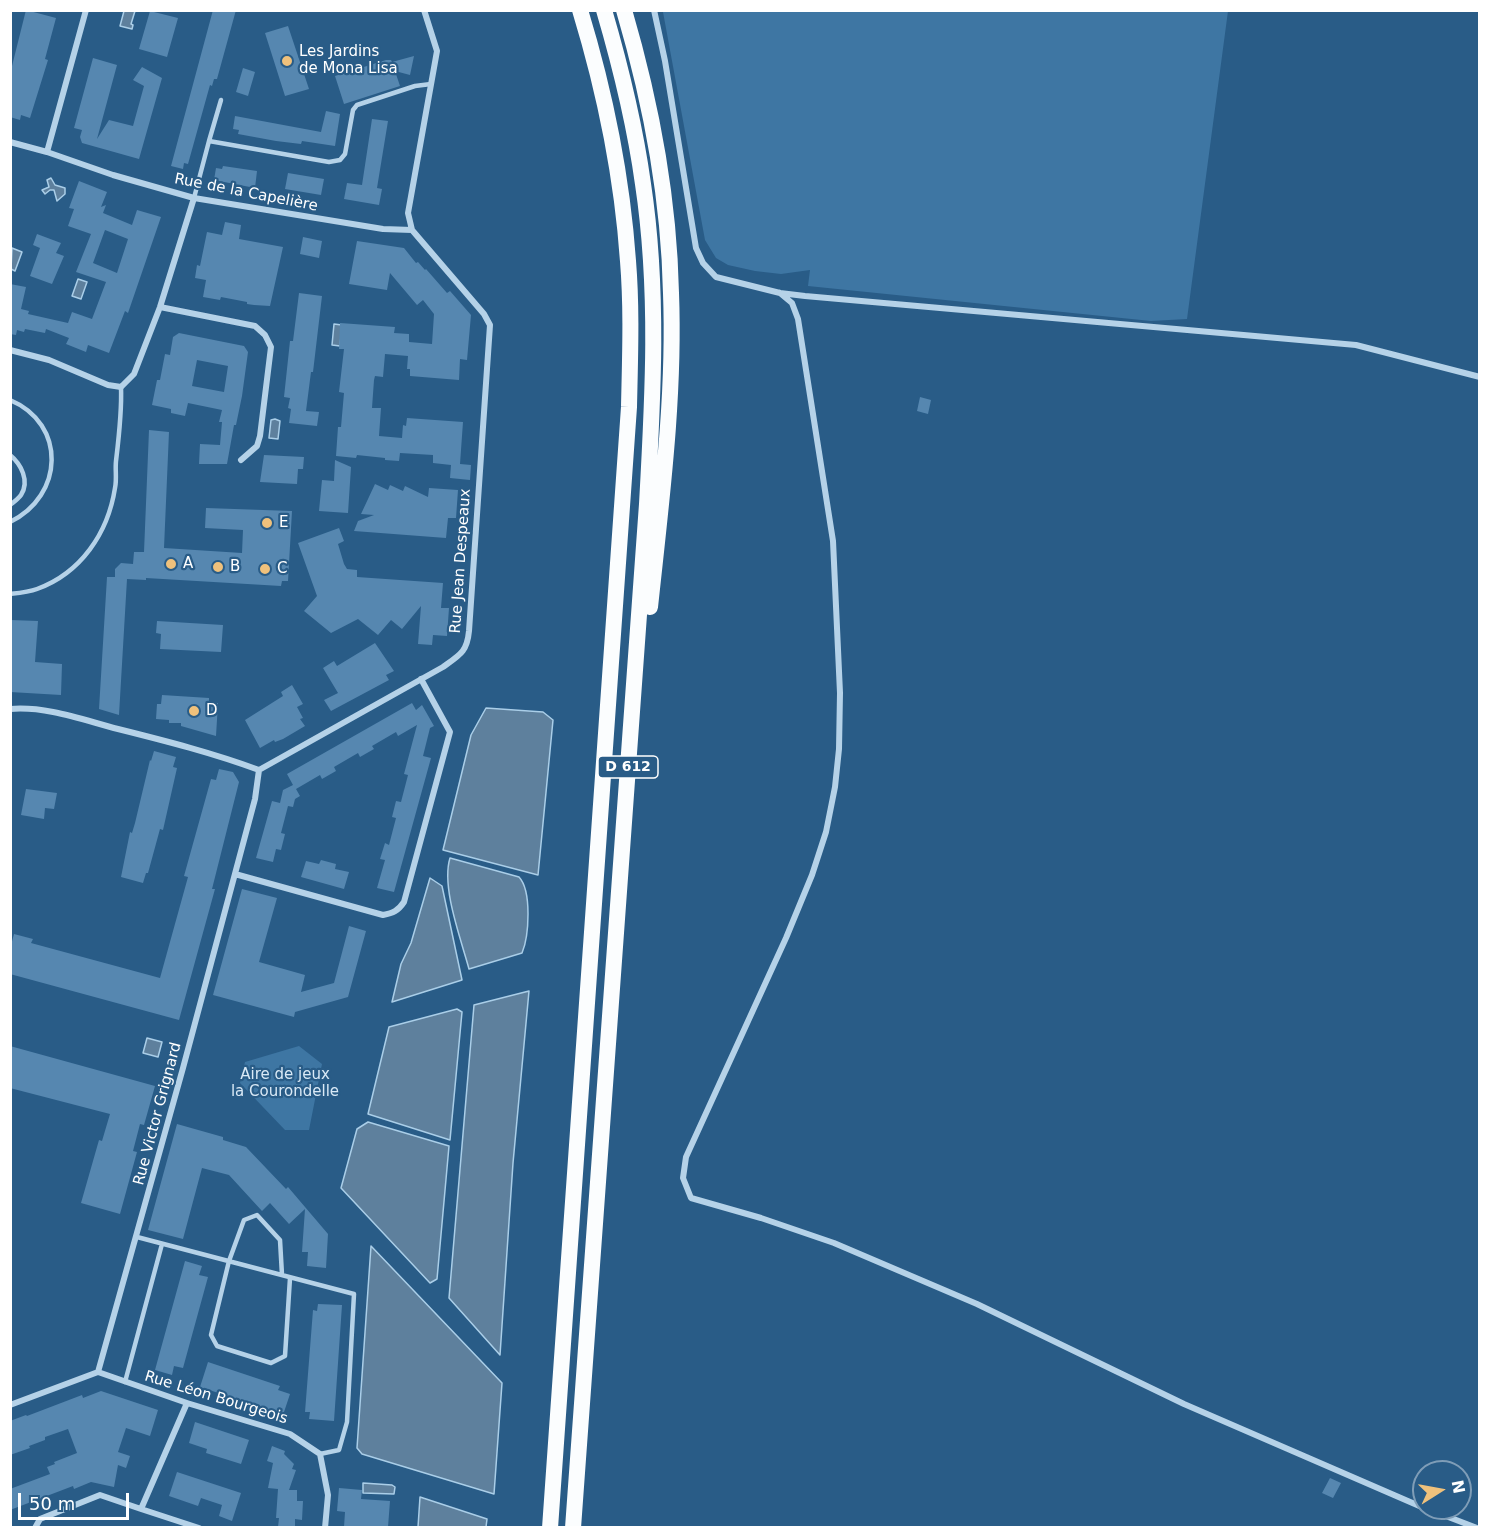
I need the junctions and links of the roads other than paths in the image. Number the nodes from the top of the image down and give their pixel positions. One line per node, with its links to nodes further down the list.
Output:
1 (86, 10): 13 (street)
2 (424, 10): 9 (street)
3 (574, 10): 8 (highway)
4 (580, 10): 8 (highway, D 612)
5 (604, 10): 27 (highway, D 612)
6 (624, 10): 27 (highway)
7 (654, 10): 16 (street)
8 (596, 67): 48 (highway, D 612)
9 (431, 84): 11 (lane); 15 (street)
10 (221, 100): 11 (lane)
11 (209, 141): 14 (lane)
12 (10, 142): 13 (street, Rue de la Capelière)
13 (47, 152): 14 (street, Rue de la Capelière)
14 (194, 198): 15 (street, Rue de la Capelière); 17 (street)
15 (412, 230): 28 (street, Rue Jean Despeaux)
16 (780, 292): 19 (street); 42 (street)
17 (160, 307): 20 (street); 23 (street)
18 (10, 350): 20 (street)
19 (1479, 376)
20 (121, 387): 26 (lane)
21 (10, 400): 25 (lane)
22 (10, 454): 24 (lane)
23 (241, 460)
24 (10, 505)
25 (10, 522)
26 (10, 594)
27 (633, 678): 49 (highway, D 612)
28 (421, 679): 30 (street, Rue Jean Despeaux); 31 (street)
29 (10, 709): 30 (street)
30 (259, 770): 31 (street, Rue Victor Grignard)
31 (235, 874): 32 (street, Rue Victor Grignard)
32 (136, 1237): 33 (lane); 37 (street, Rue Victor Grignard)
33 (162, 1244): 34 (lane); 38 (lane)
34 (229, 1261): 35 (lane); 35 (lane); 36 (lane)
35 (282, 1275): 36 (lane)
36 (290, 1278): 41 (lane)
37 (98, 1372): 38 (street, Rue Léon Bourgeois); 40 (street)
38 (125, 1382): 39 (street, Rue Léon Bourgeois)
39 (187, 1403): 41 (street, Rue Léon Bourgeois); 43 (street)
40 (10, 1405)
41 (320, 1454): 47 (street)
42 (1412, 1502)
43 (141, 1509): 45 (street); 46 (street)
44 (1458, 1520): 50 (street)
45 (35, 1527)
46 (199, 1527)
47 (325, 1527)
48 (550, 1527)
49 (573, 1527)
50 (1477, 1527)

